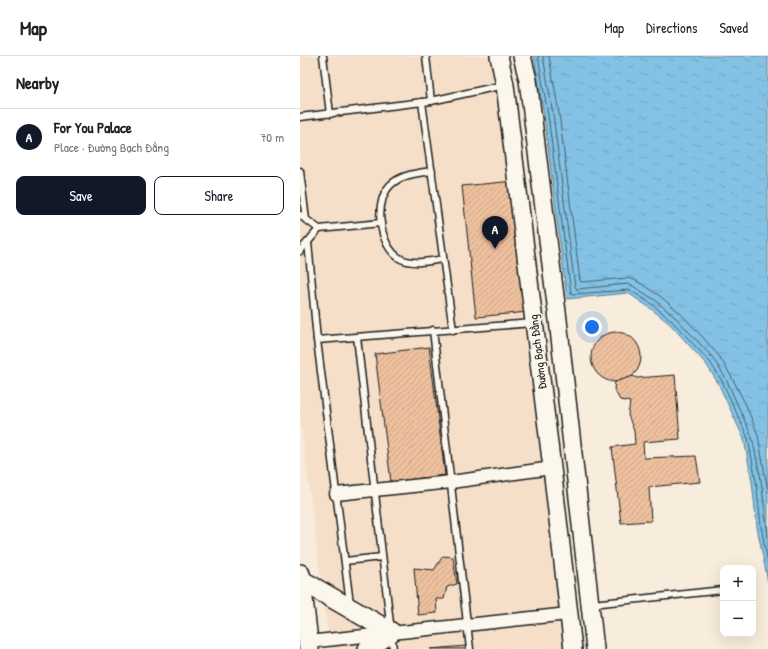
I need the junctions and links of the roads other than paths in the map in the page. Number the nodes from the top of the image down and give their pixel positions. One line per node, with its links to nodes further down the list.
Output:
1 (323, 56): 9 (lane)
2 (426, 56): 7 (lane)
3 (499, 56): 6 (main road, Đường Bạch Đằng)
4 (522, 56): 5 (main road, Đường Bạch Đằng)
5 (528, 80): 6 (main road); 20 (main road, Đường Bạch Đằng)
6 (505, 85): 7 (lane); 21 (main road, Đường Bạch Đằng)
7 (432, 101): 8 (lane)
8 (422, 102): 9 (lane); 12 (lane)
9 (330, 114): 10 (lane)
10 (300, 117)
11 (300, 171): 14 (lane)
12 (432, 171): 15 (lane); 19 (lane)
13 (300, 215): 14 (lane)
14 (306, 220): 16 (lane)
15 (381, 223): 16 (lane); 19 (lane)
16 (318, 229): 17 (lane)
17 (308, 242): 18 (lane); 25 (lane)
18 (300, 251)
19 (444, 259): 23 (lane)
20 (558, 320): 21 (main road); 26 (main road, Đường Bạch Đằng)
21 (535, 323): 23 (lane); 27 (main road, Đường Bạch Đằng)
22 (433, 330): 23 (lane); 24 (lane); 28 (lane)
23 (453, 330)
24 (357, 337): 25 (lane); 29 (lane)
25 (317, 340): 30 (lane)
26 (575, 464): 27 (main road); 35 (main road, Đường Bạch Đằng)
27 (552, 468): 28 (street); 37 (main road, Đường Bạch Đằng)
28 (451, 482): 29 (street); 38 (lane)
29 (374, 490): 30 (street); 31 (lane)
30 (336, 494): 32 (lane)
31 (382, 557): 32 (lane); 39 (lane)
32 (345, 561): 36 (lane)
33 (300, 577): 36 (main road); 40 (main road)
34 (720, 590): 35 (lane)
35 (590, 605): 37 (main road); 44 (main road, Đường Bạch Đằng)
36 (350, 610): 39 (main road)
37 (568, 614): 38 (street); 43 (main road, Đường Bạch Đằng)
38 (467, 626): 39 (street); 42 (lane)
39 (392, 641): 40 (street); 41 (main road)
40 (306, 644)
41 (368, 649)
42 (470, 649)
43 (573, 649)
44 (596, 649)

